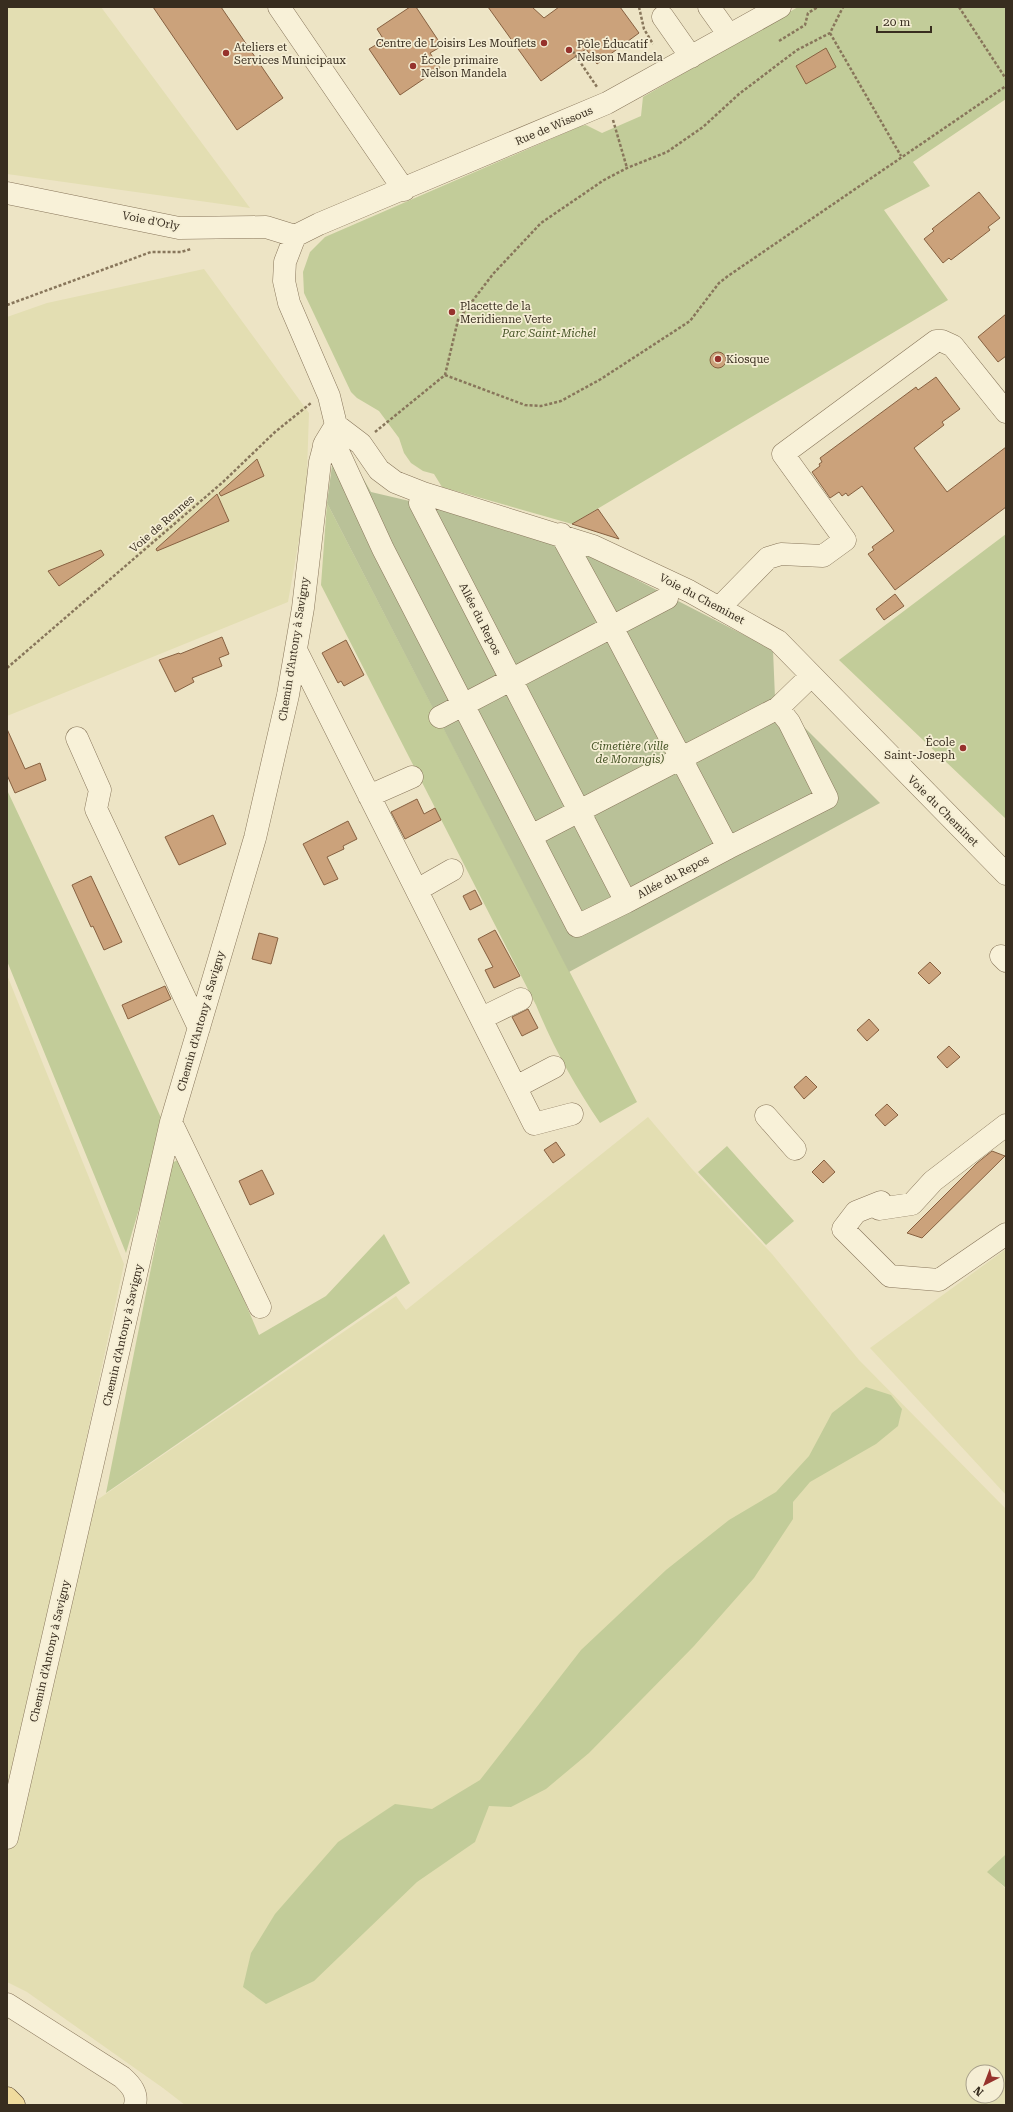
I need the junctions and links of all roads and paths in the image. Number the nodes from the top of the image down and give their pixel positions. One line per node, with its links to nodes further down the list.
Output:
1 (280, 7): 18 (street)
2 (709, 7): 9 (street)
3 (780, 7): 9 (street, Rue de Wissous)
4 (818, 7): 10 (path)
5 (843, 7): 8 (path)
6 (959, 7): 13 (path)
7 (663, 16): 12 (street)
8 (830, 33): 16 (path); 17 (path)
9 (729, 35): 12 (street, Rue de Wissous)
10 (779, 41)
11 (570, 47): 15 (path)
12 (691, 57): 15 (street, Rue de Wissous)
13 (1006, 79)
14 (1006, 86): 16 (path)
15 (607, 104): 17 (path); 18 (street, Rue de Wissous)
16 (901, 156): 23 (path)
17 (627, 168): 23 (path)
18 (404, 190): 20 (street, Rue de Wissous)
19 (7, 194): 20 (street, Voie d'Orly)
20 (295, 236): 24 (street)
21 (196, 247): 22 (path)
22 (7, 305)
23 (445, 375): 27 (path)
24 (329, 396): 26 (street); 35 (path, Voie de Rennes)
25 (1003, 400): 32 (street)
26 (336, 425): 27 (street, Voie du Cheminet); 28 (street, Chemin d'Antony à Savigny)
27 (361, 444): 29 (street, Voie du Cheminet)
28 (324, 446): 34 (street, Chemin d'Antony à Savigny); 38 (street)
29 (423, 493): 30 (street, Voie du Cheminet); 37 (street, Allée du Repos)
30 (561, 534): 32 (street, Voie du Cheminet); 33 (street)
31 (667, 598): 33 (street)
32 (719, 608): 36 (street, Voie du Cheminet)
33 (612, 627): 37 (street); 42 (street)
34 (296, 650): 44 (street); 54 (street, Chemin d'Antony à Savigny)
35 (7, 668)
36 (811, 676): 39 (street); 49 (street, Voie du Cheminet)
37 (511, 680): 38 (street); 45 (street, Allée du Repos)
38 (462, 705): 40 (street); 46 (street)
39 (778, 708): 42 (street); 47 (street, Allée du Repos)
40 (440, 717)
41 (76, 738): 54 (street)
42 (680, 759): 45 (street); 47 (street)
43 (412, 777): 44 (street)
44 (369, 796): 50 (street)
45 (579, 811): 46 (street); 51 (street, Allée du Repos)
46 (531, 836): 51 (street)
47 (728, 848): 51 (street, Allée du Repos)
48 (452, 870): 50 (street)
49 (1006, 874)
50 (417, 890): 53 (street)
51 (626, 902)
52 (521, 999): 53 (street)
53 (482, 1018): 56 (street)
54 (198, 1028): 59 (street, Chemin d'Antony à Savigny)
55 (554, 1066): 56 (street)
56 (516, 1087): 57 (street)
57 (572, 1114)
58 (766, 1116): 61 (street)
59 (171, 1122): 63 (street); 64 (street, Chemin d'Antony à Savigny)
60 (1006, 1125): 62 (street)
61 (795, 1149)
62 (1006, 1234)
63 (260, 1307)
64 (7, 1838)
65 (7, 2004): 68 (street)
66 (7, 2098): 67 (main road)
67 (14, 2105)
68 (135, 2105)

